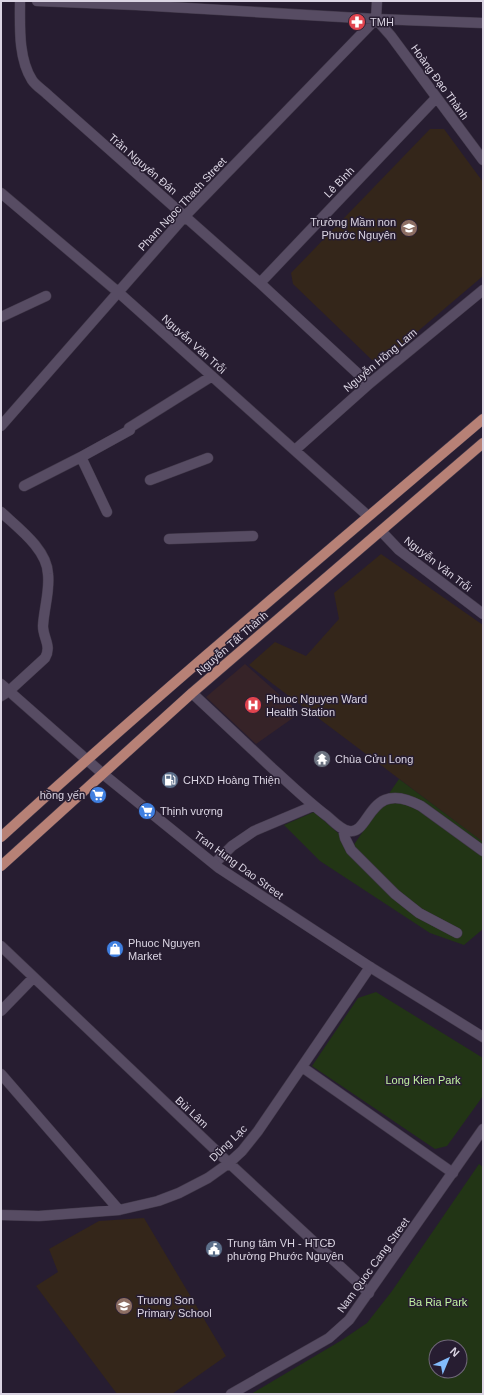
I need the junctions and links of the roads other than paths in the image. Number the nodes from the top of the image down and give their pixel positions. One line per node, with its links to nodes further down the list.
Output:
1 (20, 1): 10 (street, Trần Nguyên Đán)
2 (37, 1): 4 (street)
3 (377, 1): 5 (street)
4 (136, 3): 5 (street)
5 (376, 19): 6 (street); 7 (street, Hoàng Đạo Thành); 10 (street, Pham Ngoc Thach Street)
6 (483, 23)
7 (436, 98): 8 (street, Hoàng Đạo Thành); 11 (street, Lê Bình)
8 (483, 160)
9 (1, 193): 13 (street, Nguyễn Văn Trỗi)
10 (185, 216): 11 (street, Trần Nguyên Đán); 13 (street, Pham Ngoc Thach Street)
11 (260, 283): 17 (street, Trần Nguyên Đán)
12 (483, 290): 17 (street, Nguyễn Hồng Lam)
13 (118, 292): 16 (street, Nguyễn Văn Trỗi); 19 (street, Pham Ngoc Thach Street)
14 (46, 296): 15 (street)
15 (1, 317)
16 (212, 376): 21 (street, Nguyễn Văn Trỗi); 22 (street)
17 (369, 384): 21 (street, Nguyễn Hồng Lam)
18 (483, 419): 28 (main road, Nguyễn Tất Thành)
19 (1, 426)
20 (483, 443): 29 (main road, Nguyễn Tất Thành)
21 (295, 450): 28 (street, Nguyễn Văn Trỗi)
22 (81, 457): 25 (street); 27 (street)
23 (208, 458): 24 (street)
24 (150, 480)
25 (24, 486)
26 (1, 512): 33 (street)
27 (107, 512)
28 (368, 516): 35 (main road, Nguyễn Tất Thành)
29 (381, 531): 32 (street, Nguyễn Văn Trỗi); 34 (main road, Nguyễn Tất Thành)
30 (253, 536): 31 (street)
31 (170, 539)
32 (483, 614)
33 (4, 690): 35 (street, Tran Hung Dao Street)
34 (192, 693): 36 (main road, Nguyễn Tất Thành); 37 (street)
35 (86, 760): 36 (street, Tran Hung Dao Street); 39 (main road, Nguyễn Tất Thành)
36 (103, 774): 41 (street, Tran Hung Dao Street); 42 (main road, Nguyễn Tất Thành)
37 (313, 806): 38 (street); 41 (street)
38 (344, 829): 40 (street); 43 (street)
39 (1, 837)
40 (483, 851)
41 (215, 863): 45 (street, Tran Hung Dao Street)
42 (1, 866)
43 (457, 933)
44 (1, 946): 46 (street, Bùi Lâm)
45 (370, 967): 48 (street, Tran Hung Dao Street); 49 (street, Dũng Lạc)
46 (33, 978): 47 (street); 52 (street, Bùi Lâm)
47 (1, 1011)
48 (483, 1037)
49 (302, 1067): 52 (street, Dũng Lạc); 53 (street)
50 (1, 1074): 54 (street)
51 (483, 1128): 53 (street, Nam Quoc Cang Street)
52 (229, 1163): 54 (street, Dũng Lạc); 56 (street, Bùi Lâm)
53 (453, 1173): 56 (street, Nam Quoc Cang Street)
54 (119, 1210): 55 (street, Dũng Lạc)
55 (1, 1215)
56 (369, 1293): 57 (street, Nam Quoc Cang Street)
57 (231, 1394)

